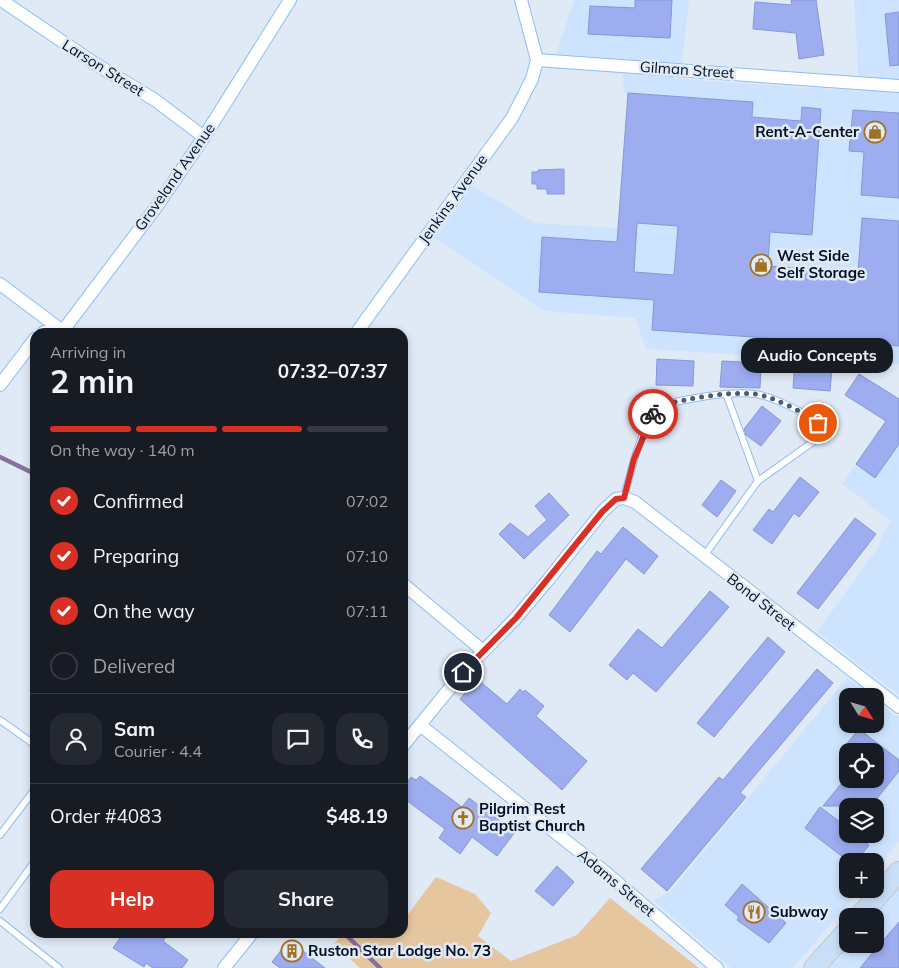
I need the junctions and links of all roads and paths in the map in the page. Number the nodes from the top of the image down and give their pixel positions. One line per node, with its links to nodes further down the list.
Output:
1 (290, 0): 6 (street, Groveland Avenue)
2 (521, 0): 4 (street)
3 (4, 4): 6 (street, Larson Street)
4 (537, 60): 5 (street, Gilman Street); 10 (street, Jenkins Avenue)
5 (899, 86)
6 (204, 137): 9 (street, Groveland Avenue)
7 (0, 284): 8 (street)
8 (58, 328)
9 (66, 328)
10 (360, 328)
11 (30, 346): 12 (street)
12 (0, 385)
13 (727, 396): 14 (lane); 14 (lane); 15 (lane)
14 (758, 481): 16 (lane)
15 (624, 498): 16 (street, Bond Street); 18 (street)
16 (703, 557): 19 (street, Bond Street)
17 (408, 588): 18 (street)
18 (482, 650): 21 (street)
19 (899, 707)
20 (0, 720): 23 (lane)
21 (420, 725): 22 (street); 35 (street, Adams Street)
22 (408, 740)
23 (30, 741)
24 (30, 795): 25 (lane)
25 (0, 835)
26 (30, 868): 29 (lane)
27 (899, 872): 28 (main road)
28 (867, 908)
29 (0, 909)
30 (0, 921): 33 (lane)
31 (248, 938): 34 (street)
32 (839, 940): 36 (main road)
33 (59, 968)
34 (224, 968)
35 (716, 968)
36 (814, 968)

